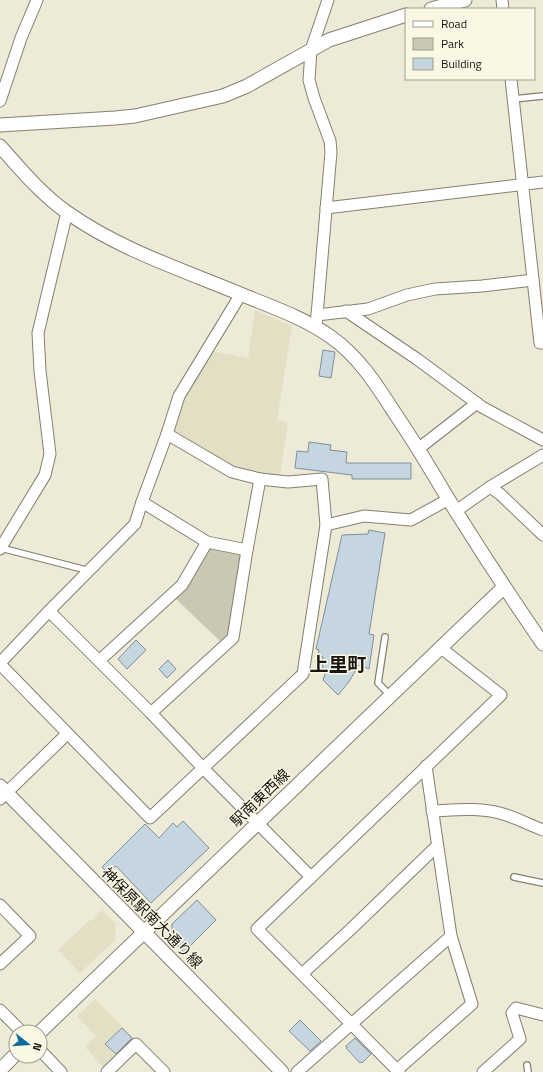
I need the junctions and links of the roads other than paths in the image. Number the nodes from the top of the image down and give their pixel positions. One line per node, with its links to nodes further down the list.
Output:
1 (37, 0): 10 (street)
2 (328, 0): 6 (street)
3 (460, 1): 4 (street)
4 (435, 8)
5 (405, 15): 6 (street)
6 (310, 50): 11 (street); 15 (street)
7 (511, 80): 9 (street)
8 (543, 96): 9 (lane)
9 (513, 99): 14 (street)
10 (0, 101)
11 (0, 125)
12 (0, 146): 16 (street)
13 (543, 182): 14 (street)
14 (523, 185): 15 (street); 17 (street)
15 (326, 208): 20 (street)
16 (67, 212): 18 (street); 35 (street)
17 (533, 280): 19 (street); 21 (street)
18 (241, 294): 20 (street); 23 (street)
19 (346, 311): 20 (street); 22 (street)
20 (316, 321): 25 (street)
21 (543, 343)
22 (477, 403): 24 (street); 25 (street)
23 (167, 434): 27 (street); 30 (street)
24 (543, 440)
25 (418, 449): 29 (street)
26 (543, 455): 28 (street)
27 (260, 479): 32 (street); 36 (street)
28 (490, 487): 31 (street); 33 (street)
29 (449, 499): 31 (street); 32 (street)
30 (142, 502): 34 (street); 37 (street)
31 (456, 511): 38 (street)
32 (326, 525): 49 (street)
33 (543, 535)
34 (206, 542): 36 (street); 43 (street)
35 (0, 548): 37 (lane)
36 (246, 550): 46 (street)
37 (90, 571): 39 (street)
38 (504, 587): 41 (street); 42 (street, 駅南東西線)
39 (49, 610): 43 (street); 44 (street)
40 (385, 637): 45 (lane)
41 (543, 644)
42 (441, 648): 45 (street, 駅南東西線); 48 (street)
43 (100, 660): 46 (street)
44 (0, 664): 47 (street)
45 (390, 696): 52 (street, 駅南東西線)
46 (151, 713): 49 (street)
47 (67, 734): 49 (street); 50 (street)
48 (426, 766): 51 (street); 55 (street)
49 (203, 768): 52 (street)
50 (2, 793): 59 (street, 神保原駅南大通り線)
51 (432, 811): 53 (street); 54 (street)
52 (258, 823): 55 (street); 59 (street, 駅南東西線)
53 (543, 830)
54 (437, 846): 60 (street); 62 (street)
55 (311, 877): 62 (street)
56 (514, 877): 57 (lane)
57 (543, 883)
58 (0, 905): 61 (street)
59 (144, 932): 66 (street, 駅南東西線); 76 (street, 神保原駅南大通り線)
60 (451, 936): 67 (street); 72 (street)
61 (0, 964)
62 (302, 974): 67 (street)
63 (0, 1010): 65 (street)
64 (543, 1015): 78 (street)
65 (14, 1024)
66 (48, 1024)
67 (351, 1024): 72 (street); 77 (street)
68 (48, 1058): 73 (street)
69 (8, 1062): 71 (street)
70 (527, 1065): 79 (lane)
71 (0, 1070)
72 (398, 1071)
73 (61, 1072)
74 (107, 1072): 75 (street)
75 (164, 1072)
76 (282, 1072)
77 (297, 1072)
78 (483, 1072)
79 (528, 1072)

